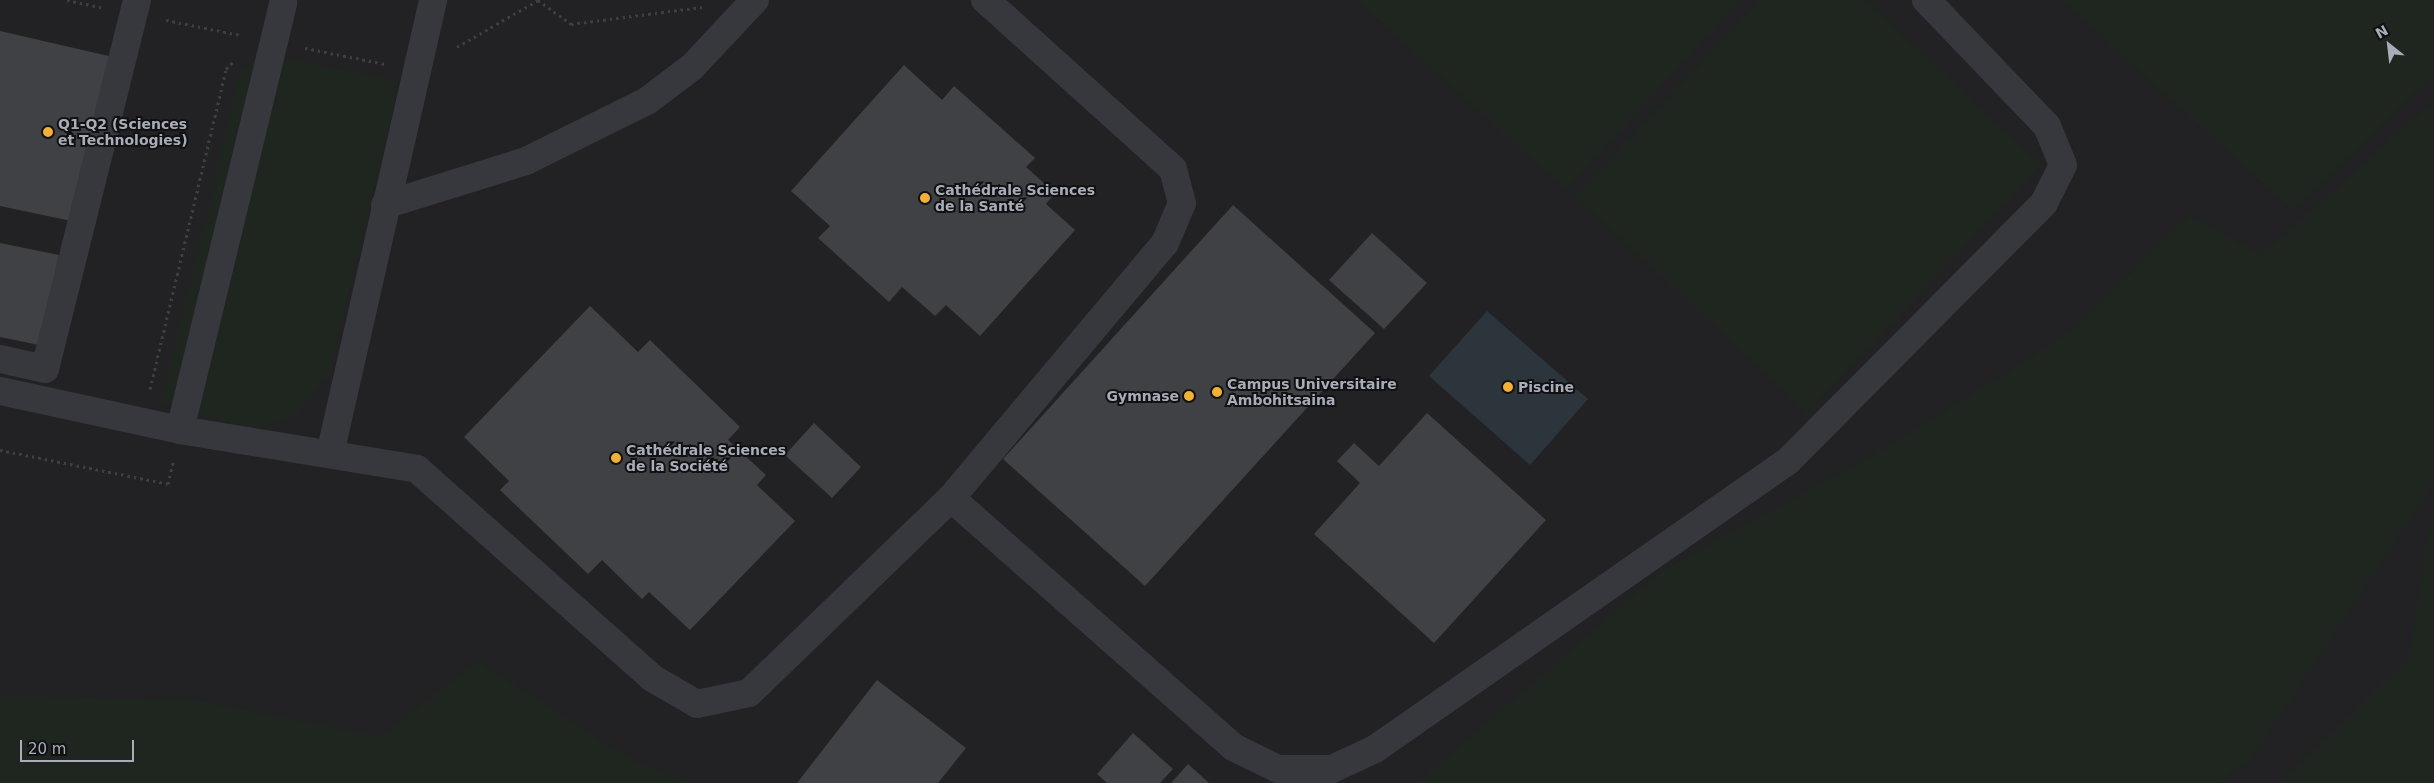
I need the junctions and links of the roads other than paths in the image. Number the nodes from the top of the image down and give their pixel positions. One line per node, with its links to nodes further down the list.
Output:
1 (433, 0): 7 (lane)
2 (754, 0): 7 (lane)
3 (985, 0): 12 (lane)
4 (1926, 0): 12 (lane)
5 (284, 3): 10 (lane)
6 (136, 7): 8 (lane)
7 (385, 205): 11 (lane)
8 (0, 359)
9 (0, 391): 10 (lane)
10 (180, 430): 11 (lane)
11 (330, 454): 12 (lane)
12 (951, 498)

